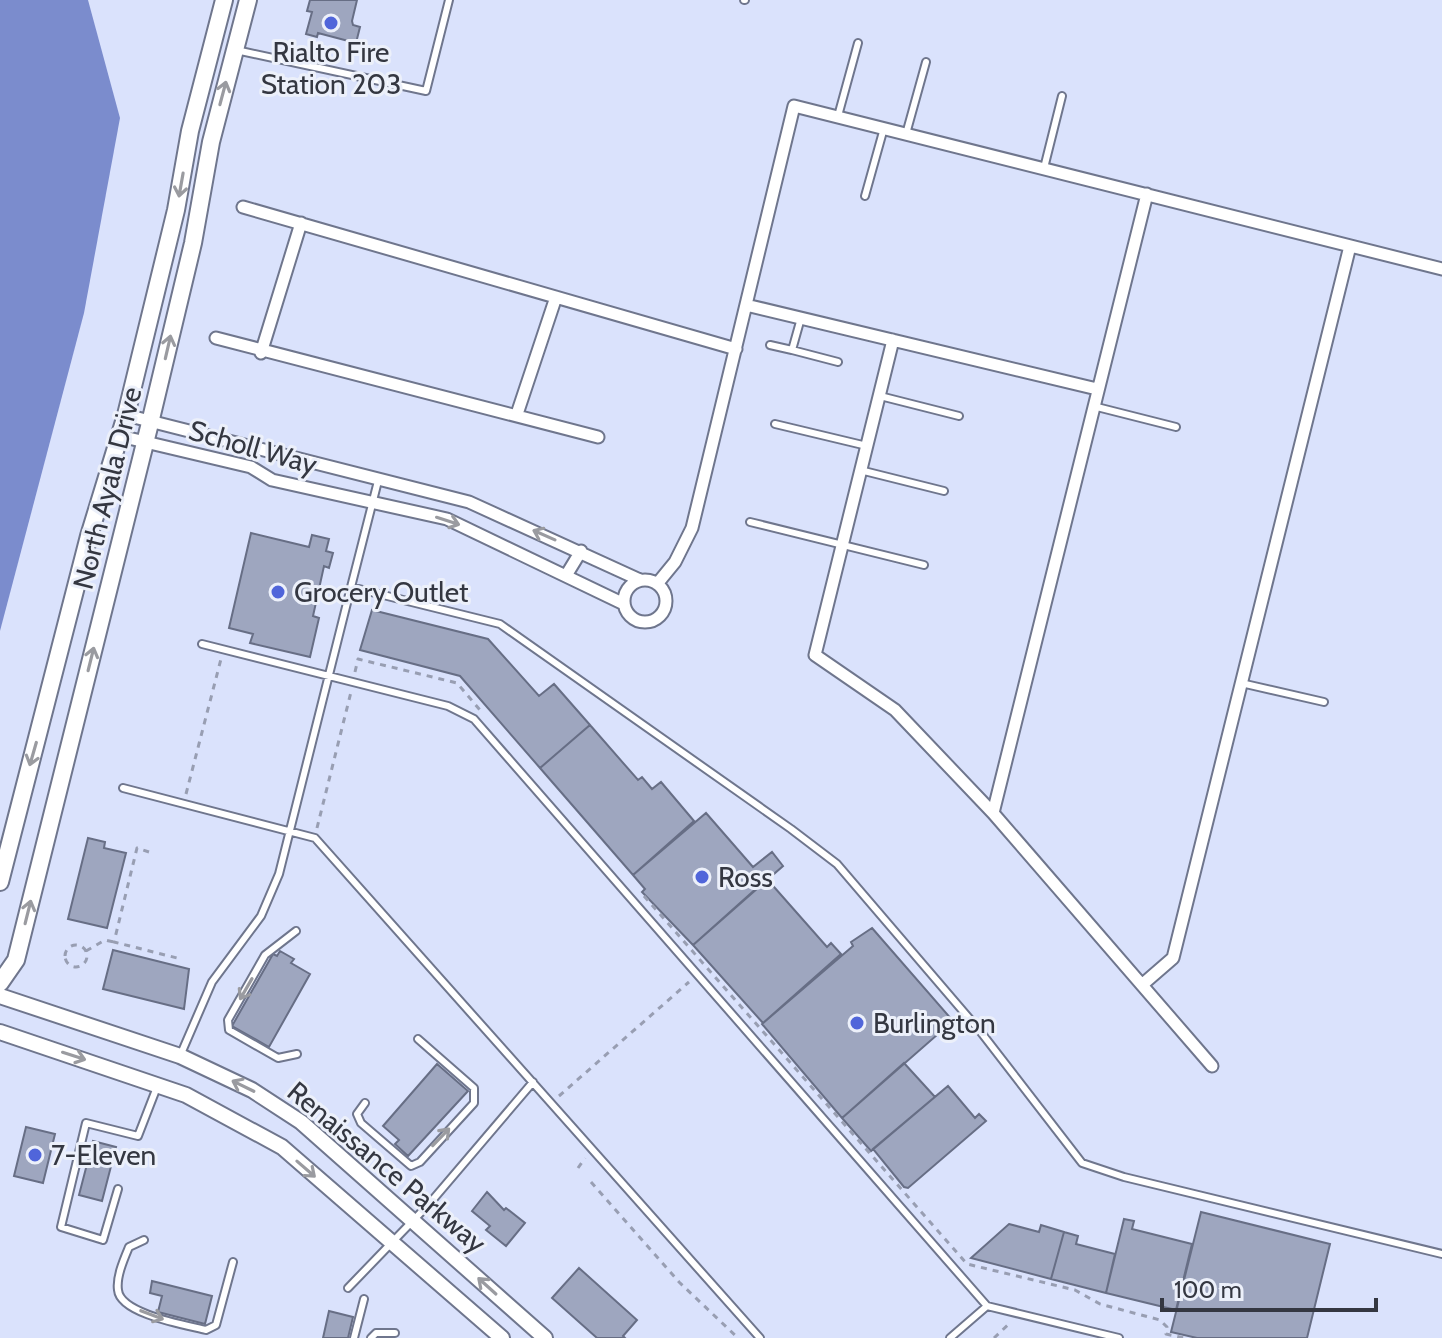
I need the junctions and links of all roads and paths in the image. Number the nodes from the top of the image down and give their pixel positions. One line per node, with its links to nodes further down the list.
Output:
1 (224, 0): 32 (main road, North Ayala Drive, one-way to 32)
2 (248, 0): 5 (main road, North Ayala Drive)
3 (449, 0): 5 (lane)
4 (858, 43): 8 (lane)
5 (235, 49): 34 (main road, North Ayala Drive, one-way to 5)
6 (926, 62): 10 (lane)
7 (1062, 96): 11 (lane)
8 (838, 116): 9 (street); 19 (street)
9 (884, 128): 10 (street); 13 (lane)
10 (906, 134): 11 (street)
11 (1044, 168): 12 (street)
12 (1147, 194): 16 (street); 28 (street)
13 (865, 196)
14 (243, 207): 15 (street)
15 (301, 223): 18 (street); 26 (street)
16 (1350, 246): 17 (street); 58 (street)
17 (1442, 269)
18 (556, 297): 24 (street); 31 (street)
19 (746, 305): 20 (street); 24 (street)
20 (801, 318): 22 (street); 25 (lane)
21 (216, 338): 26 (street)
22 (893, 340): 28 (street); 29 (street)
23 (770, 345): 25 (lane)
24 (736, 349): 51 (street)
25 (792, 350): 27 (lane)
26 (261, 353): 31 (street)
27 (838, 362)
28 (1097, 389): 30 (street)
29 (880, 396): 33 (lane); 40 (street)
30 (1093, 406): 36 (lane); 64 (street)
31 (517, 414): 38 (street)
32 (126, 415): 34 (street, Scholl Way); 37 (main road, North Ayala Drive)
33 (959, 416)
34 (150, 423): 39 (main road, North Ayala Drive); 42 (street, Scholl Way)
35 (775, 424): 40 (lane)
36 (1176, 427)
37 (120, 436): 39 (street, Scholl Way); 68 (main road, North Ayala Drive, one-way to 68)
38 (598, 437)
39 (145, 442): 44 (street, Scholl Way); 75 (main road, North Ayala Drive, one-way to 39)
40 (867, 446): 41 (street)
41 (860, 470): 43 (lane); 46 (street)
42 (378, 481): 44 (lane); 47 (street, Scholl Way, one-way to 42)
43 (944, 491)
44 (372, 504): 49 (street, Scholl Way, one-way to 49); 52 (lane)
45 (750, 522): 46 (lane)
46 (842, 544): 48 (lane); 64 (street)
47 (581, 551): 49 (street); 50 (street, Scholl Way)
48 (924, 565)
49 (567, 574): 53 (street, Scholl Way)
50 (640, 580): 51 (street); 53 (street)
51 (657, 584): 53 (street)
52 (351, 587): 57 (lane); 92 (lane)
53 (624, 604)
54 (202, 644): 57 (lane)
55 (221, 659): 63 (path)
56 (355, 672): 61 (path)
57 (328, 675): 66 (lane); 96 (lane)
58 (1241, 683): 60 (lane); 76 (street)
59 (351, 692): 65 (path)
60 (1324, 702)
61 (487, 717)
62 (123, 788): 66 (lane)
63 (186, 794)
64 (993, 813): 76 (street)
65 (317, 828)
66 (290, 830): 81 (lane); 83 (lane)
67 (149, 852): 71 (path)
68 (0, 882)
69 (641, 893): 108 (path)
70 (296, 931): 80 (lane, one-way to 80)
71 (114, 942): 72 (path); 73 (path)
72 (86, 951): 72 (path)
73 (181, 959)
74 (689, 982): 85 (path)
75 (0, 983)
76 (1143, 984): 82 (street)
77 (0, 996): 81 (street, Renaissance Parkway)
78 (0, 1032): 84 (street, Renaissance Parkway, one-way to 84)
79 (418, 1039): 86 (lane, one-way to 79)
80 (297, 1054)
81 (180, 1056): 89 (street, Renaissance Parkway, one-way to 81)
82 (1212, 1066)
83 (533, 1082): 89 (lane); 104 (lane)
84 (159, 1084): 88 (lane); 91 (street, Renaissance Parkway, one-way to 91)
85 (559, 1096)
86 (365, 1103)
87 (591, 1182): 103 (path)
88 (118, 1189)
89 (414, 1220): 91 (lane); 102 (street, Renaissance Parkway, one-way to 89)
90 (144, 1240): 93 (lane, one-way to 93)
91 (392, 1243): 94 (lane); 101 (street, Renaissance Parkway)
92 (1442, 1254)
93 (233, 1262)
94 (348, 1288)
95 (364, 1299): 99 (lane)
96 (987, 1306): 105 (lane); 107 (lane)
97 (1012, 1320): 106 (path)
98 (395, 1333): 100 (lane)
99 (354, 1338)
100 (371, 1338)
101 (502, 1338)
102 (545, 1338)
103 (738, 1338)
104 (760, 1338)
105 (950, 1338)
106 (994, 1338)
107 (1119, 1338)
108 (1184, 1338)

